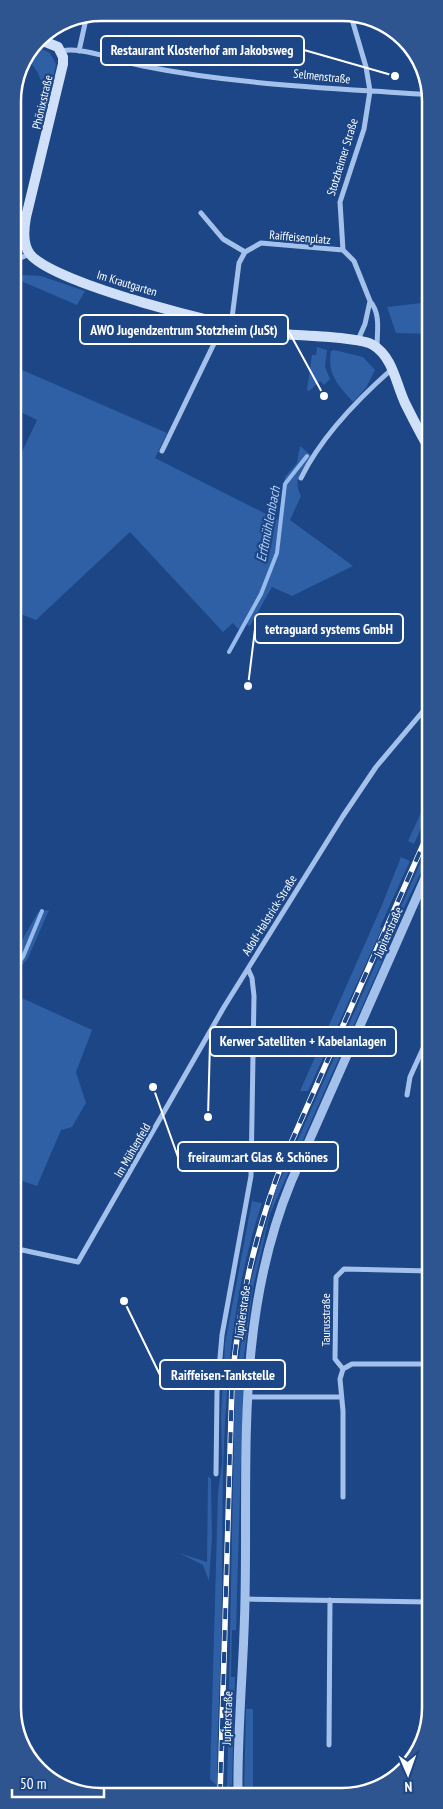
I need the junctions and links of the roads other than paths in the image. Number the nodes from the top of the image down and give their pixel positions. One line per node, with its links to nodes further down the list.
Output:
1 (85, 23): 4 (street)
2 (354, 23): 6 (street, Stotzheimer Straße)
3 (48, 43): 5 (main road)
4 (79, 51): 5 (street, Selmenstraße); 6 (street, Selmenstraße)
5 (62, 52): 11 (main road, Phönixstraße)
6 (370, 92): 7 (street, Selmenstraße); 9 (street, Stotzheimer Straße)
7 (421, 95)
8 (201, 213): 10 (street)
9 (343, 250): 10 (street, Raiffeisenplatz); 13 (street)
10 (244, 252): 14 (street)
11 (30, 254): 12 (street); 14 (main road, Im Krautgarten)
12 (21, 258)
13 (370, 300): 15 (street); 15 (street)
14 (227, 325): 15 (main road, Im Krautgarten); 18 (street)
15 (368, 343): 16 (main road)
16 (392, 369): 17 (main road); 19 (street)
17 (422, 435)
18 (162, 451)
19 (301, 478)
20 (422, 713): 22 (street, Adolf-Halstrick-Straße)
21 (422, 885): 29 (street, Jupiterstraße)
22 (248, 969): 25 (street, Im Mühlenfeld); 31 (street, Adolf-Halstrick-Straße)
23 (422, 1051): 24 (street)
24 (407, 1095)
25 (21, 1250)
26 (422, 1271): 28 (street, Taurusstraße)
27 (422, 1364): 28 (street)
28 (343, 1369): 30 (street, Taurusstraße)
29 (247, 1397): 30 (street); 33 (street, Jupiterstraße)
30 (340, 1398): 32 (street, Taurusstraße)
31 (216, 1474)
32 (343, 1497)
33 (245, 1600): 34 (street); 37 (street, Jupiterstraße)
34 (330, 1600): 35 (street); 36 (street)
35 (422, 1602)
36 (329, 1745)
37 (238, 1788)

